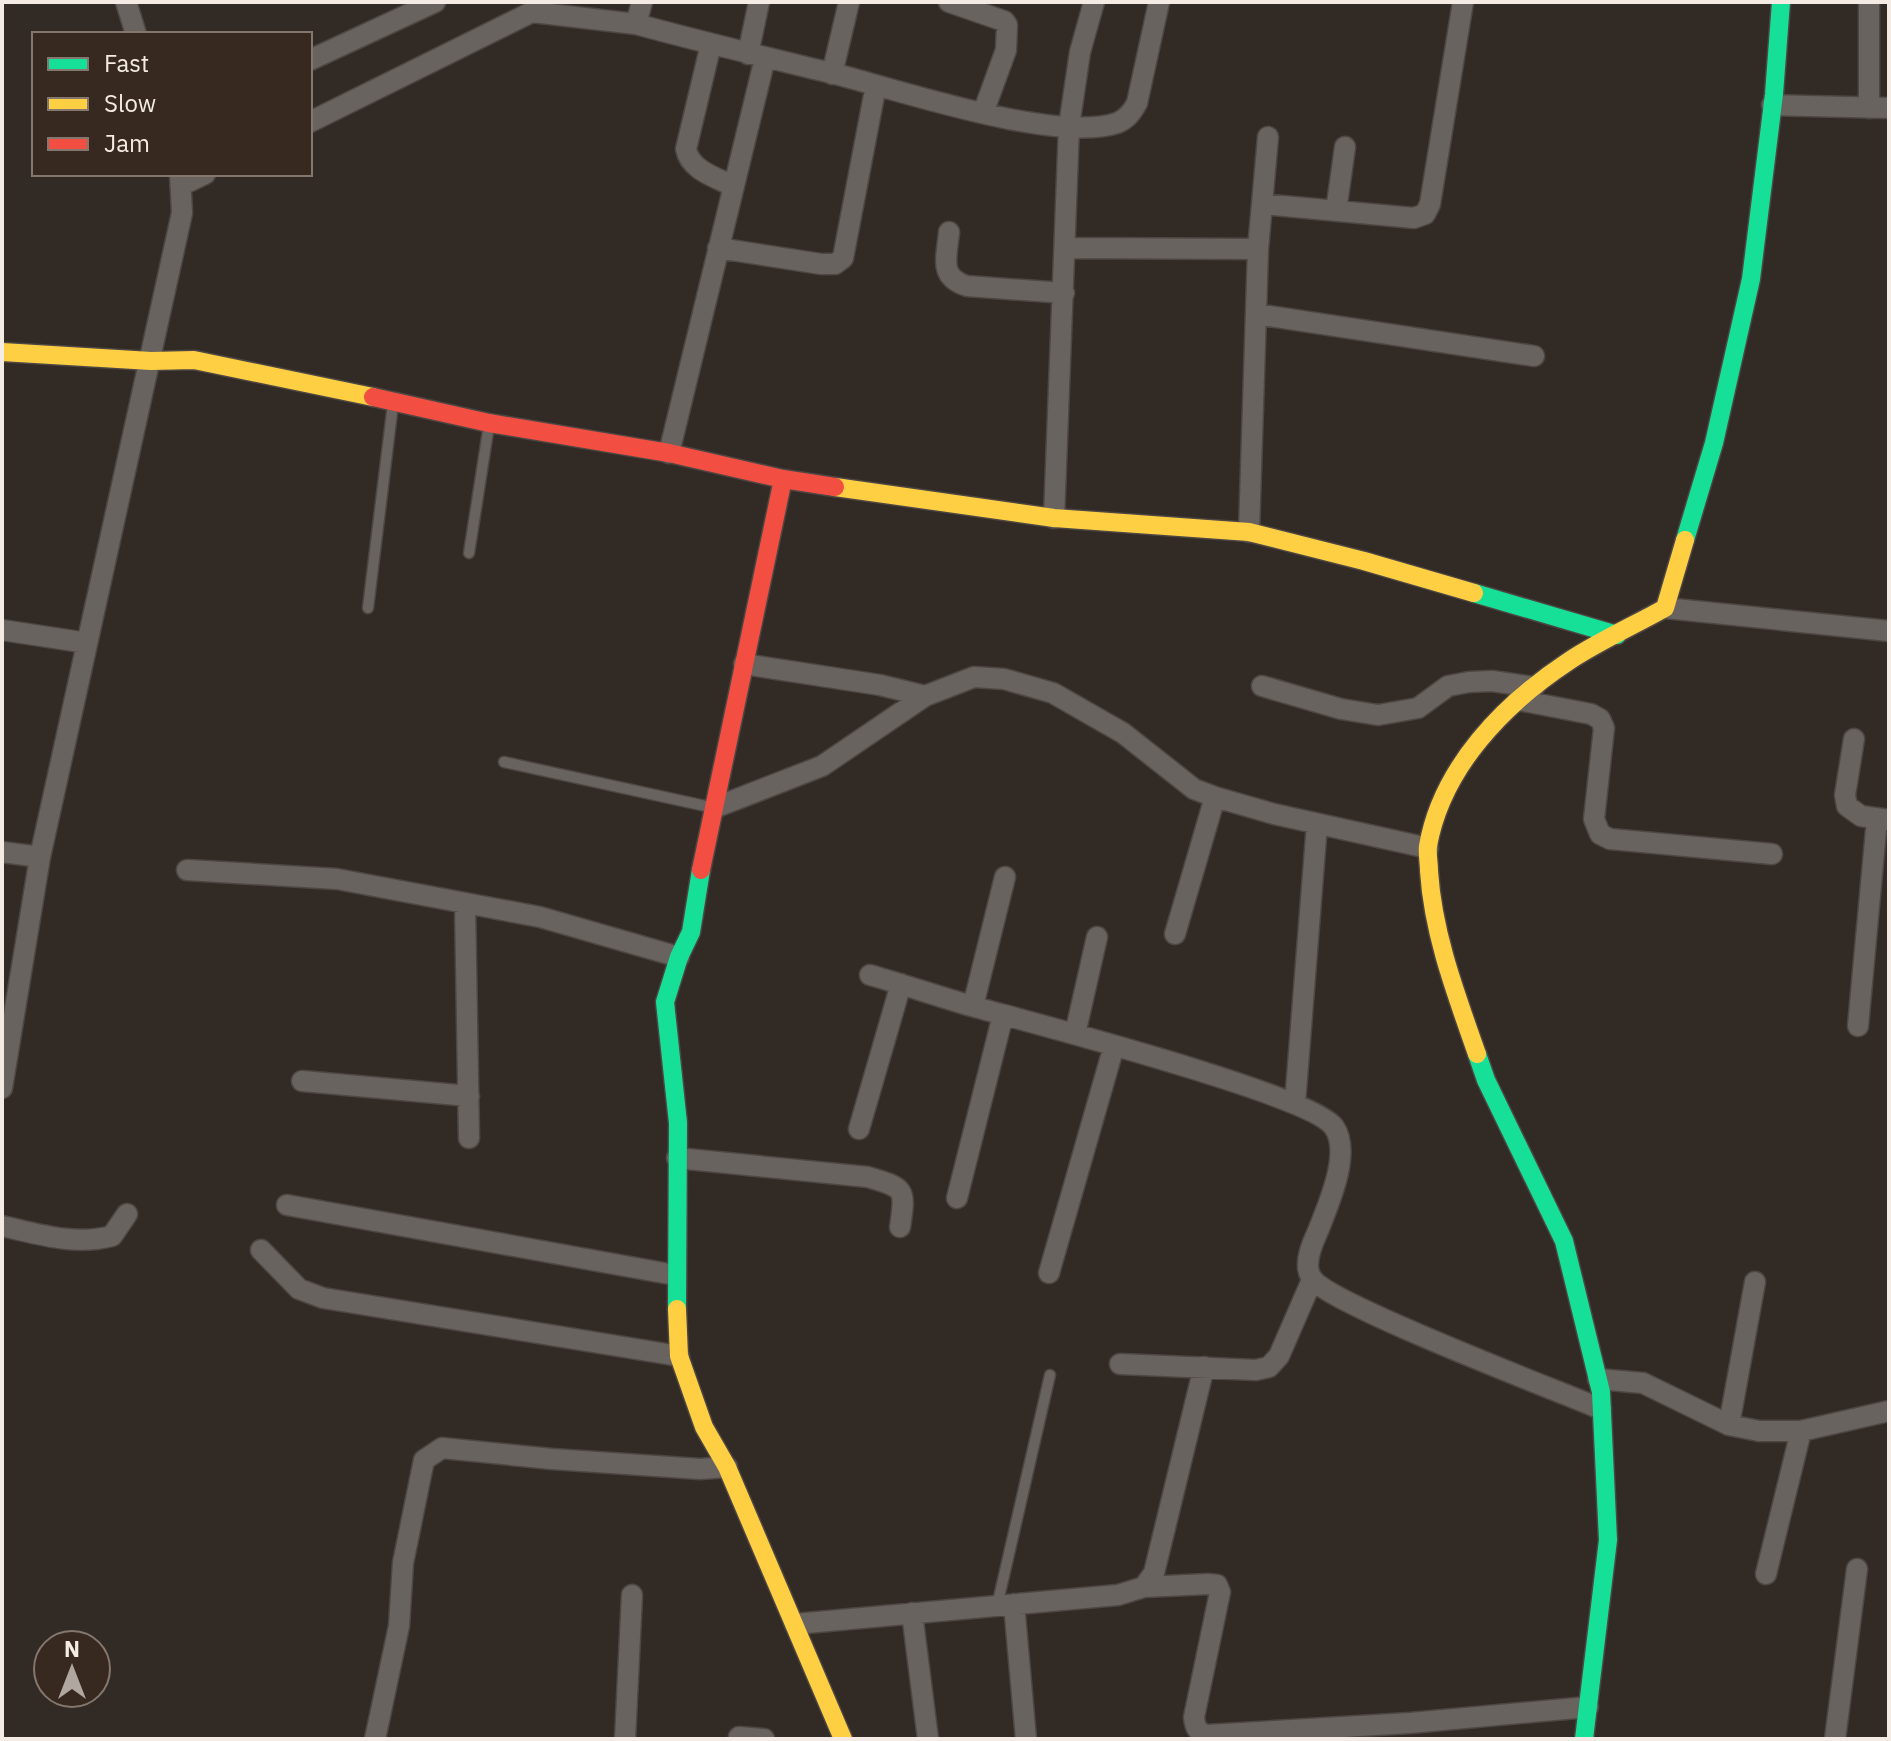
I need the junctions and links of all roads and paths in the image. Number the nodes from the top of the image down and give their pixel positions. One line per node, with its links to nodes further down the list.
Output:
1 (126, 2): 14 (street)
2 (435, 2): 12 (street)
3 (642, 2): 13 (street)
4 (759, 2): 16 (street)
5 (849, 2): 18 (street)
6 (949, 2): 22 (street)
7 (1094, 2): 24 (street)
8 (1159, 2): 24 (street)
9 (1463, 2): 30 (street)
10 (1781, 2): 20 (street)
11 (1869, 2): 21 (street)
12 (389, 11): 17 (street)
13 (636, 24): 15 (street); 23 (street)
14 (135, 32)
15 (711, 44): 16 (street); 28 (street)
16 (756, 56): 18 (street); 28 (street)
17 (312, 59)
18 (832, 74): 19 (street)
19 (876, 85): 22 (street); 32 (street)
20 (1772, 105): 21 (street); 48 (street)
21 (1879, 108)
22 (983, 113): 24 (street)
23 (312, 121)
24 (1069, 126): 33 (street)
25 (1268, 137): 29 (street)
26 (1345, 147): 30 (street)
27 (181, 180): 39 (street)
28 (733, 186): 32 (street)
29 (1262, 204): 30 (street); 34 (street)
30 (1336, 211)
31 (949, 232): 35 (street)
32 (718, 248): 42 (street)
33 (1066, 248): 34 (street); 35 (street)
34 (1258, 249): 36 (street)
35 (1064, 293): 44 (street)
36 (1256, 314): 38 (street); 45 (street)
37 (2, 352): 39 (street)
38 (1534, 356)
39 (151, 361): 40 (street); 52 (street)
40 (394, 402): 41 (street); 47 (lane)
41 (489, 423): 42 (street); 46 (lane)
42 (669, 453): 43 (street)
43 (783, 479): 44 (street); 53 (street)
44 (1054, 518): 45 (street)
45 (1249, 532): 51 (street)
46 (469, 553)
47 (368, 608)
48 (1665, 608): 50 (street); 51 (street)
49 (2, 630): 52 (street)
50 (1889, 631)
51 (1617, 635): 55 (street)
52 (87, 643): 66 (street)
53 (744, 664): 56 (street); 60 (street)
54 (1262, 686): 55 (street)
55 (1526, 694): 63 (street); 65 (street)
56 (925, 696): 59 (street); 60 (street)
57 (1854, 739): 61 (street)
58 (504, 762): 60 (lane)
59 (1215, 797): 62 (street); 70 (street)
60 (714, 808): 72 (street)
61 (1883, 820): 77 (street)
62 (1317, 824): 63 (street); 83 (street)
63 (1428, 848): 101 (street)
64 (2, 852): 66 (street)
65 (1772, 854)
66 (40, 857): 81 (street)
67 (187, 870): 69 (street)
68 (1005, 877): 75 (street)
69 (465, 903): 72 (street); 82 (street)
70 (1175, 934)
71 (1097, 937): 78 (street)
72 (679, 957): 86 (street)
73 (870, 975): 74 (street)
74 (901, 984): 75 (street); 84 (street)
75 (973, 1006): 76 (street)
76 (1003, 1015): 78 (street); 87 (street)
77 (1858, 1026)
78 (1075, 1034): 79 (street)
79 (1114, 1046): 83 (street); 93 (street)
80 (302, 1081): 82 (street)
81 (2, 1088)
82 (469, 1096): 85 (street)
83 (1295, 1103): 95 (street)
84 (859, 1129)
85 (469, 1138)
86 (677, 1158): 91 (street); 94 (street)
87 (957, 1198)
88 (287, 1205): 94 (street)
89 (127, 1214): 90 (street)
90 (2, 1226)
91 (900, 1227)
92 (261, 1250): 97 (street)
93 (1049, 1273)
94 (675, 1275): 97 (street)
95 (1312, 1280): 99 (street); 102 (street)
96 (1755, 1282): 104 (street)
97 (679, 1356): 106 (street)
98 (1120, 1364): 99 (street)
99 (1204, 1367): 109 (street)
100 (1050, 1375): 111 (lane)
101 (1598, 1379): 102 (street); 104 (street)
102 (1601, 1409): 114 (street)
103 (1889, 1411): 105 (street)
104 (1729, 1425): 105 (street)
105 (1801, 1431): 108 (street)
106 (727, 1467): 113 (street); 117 (street)
107 (1857, 1569): 124 (street)
108 (1766, 1574)
109 (1144, 1587): 111 (street); 115 (street)
110 (632, 1595): 118 (street)
111 (1006, 1605): 112 (street); 122 (street)
112 (912, 1613): 113 (street); 121 (street)
113 (795, 1624): 120 (street)
114 (1588, 1707): 115 (street); 123 (street)
115 (1379, 1732)
116 (739, 1737): 119 (street)
117 (375, 1739)
118 (625, 1739)
119 (764, 1739)
120 (843, 1739)
121 (928, 1739)
122 (1026, 1739)
123 (1584, 1739)
124 (1835, 1739)

